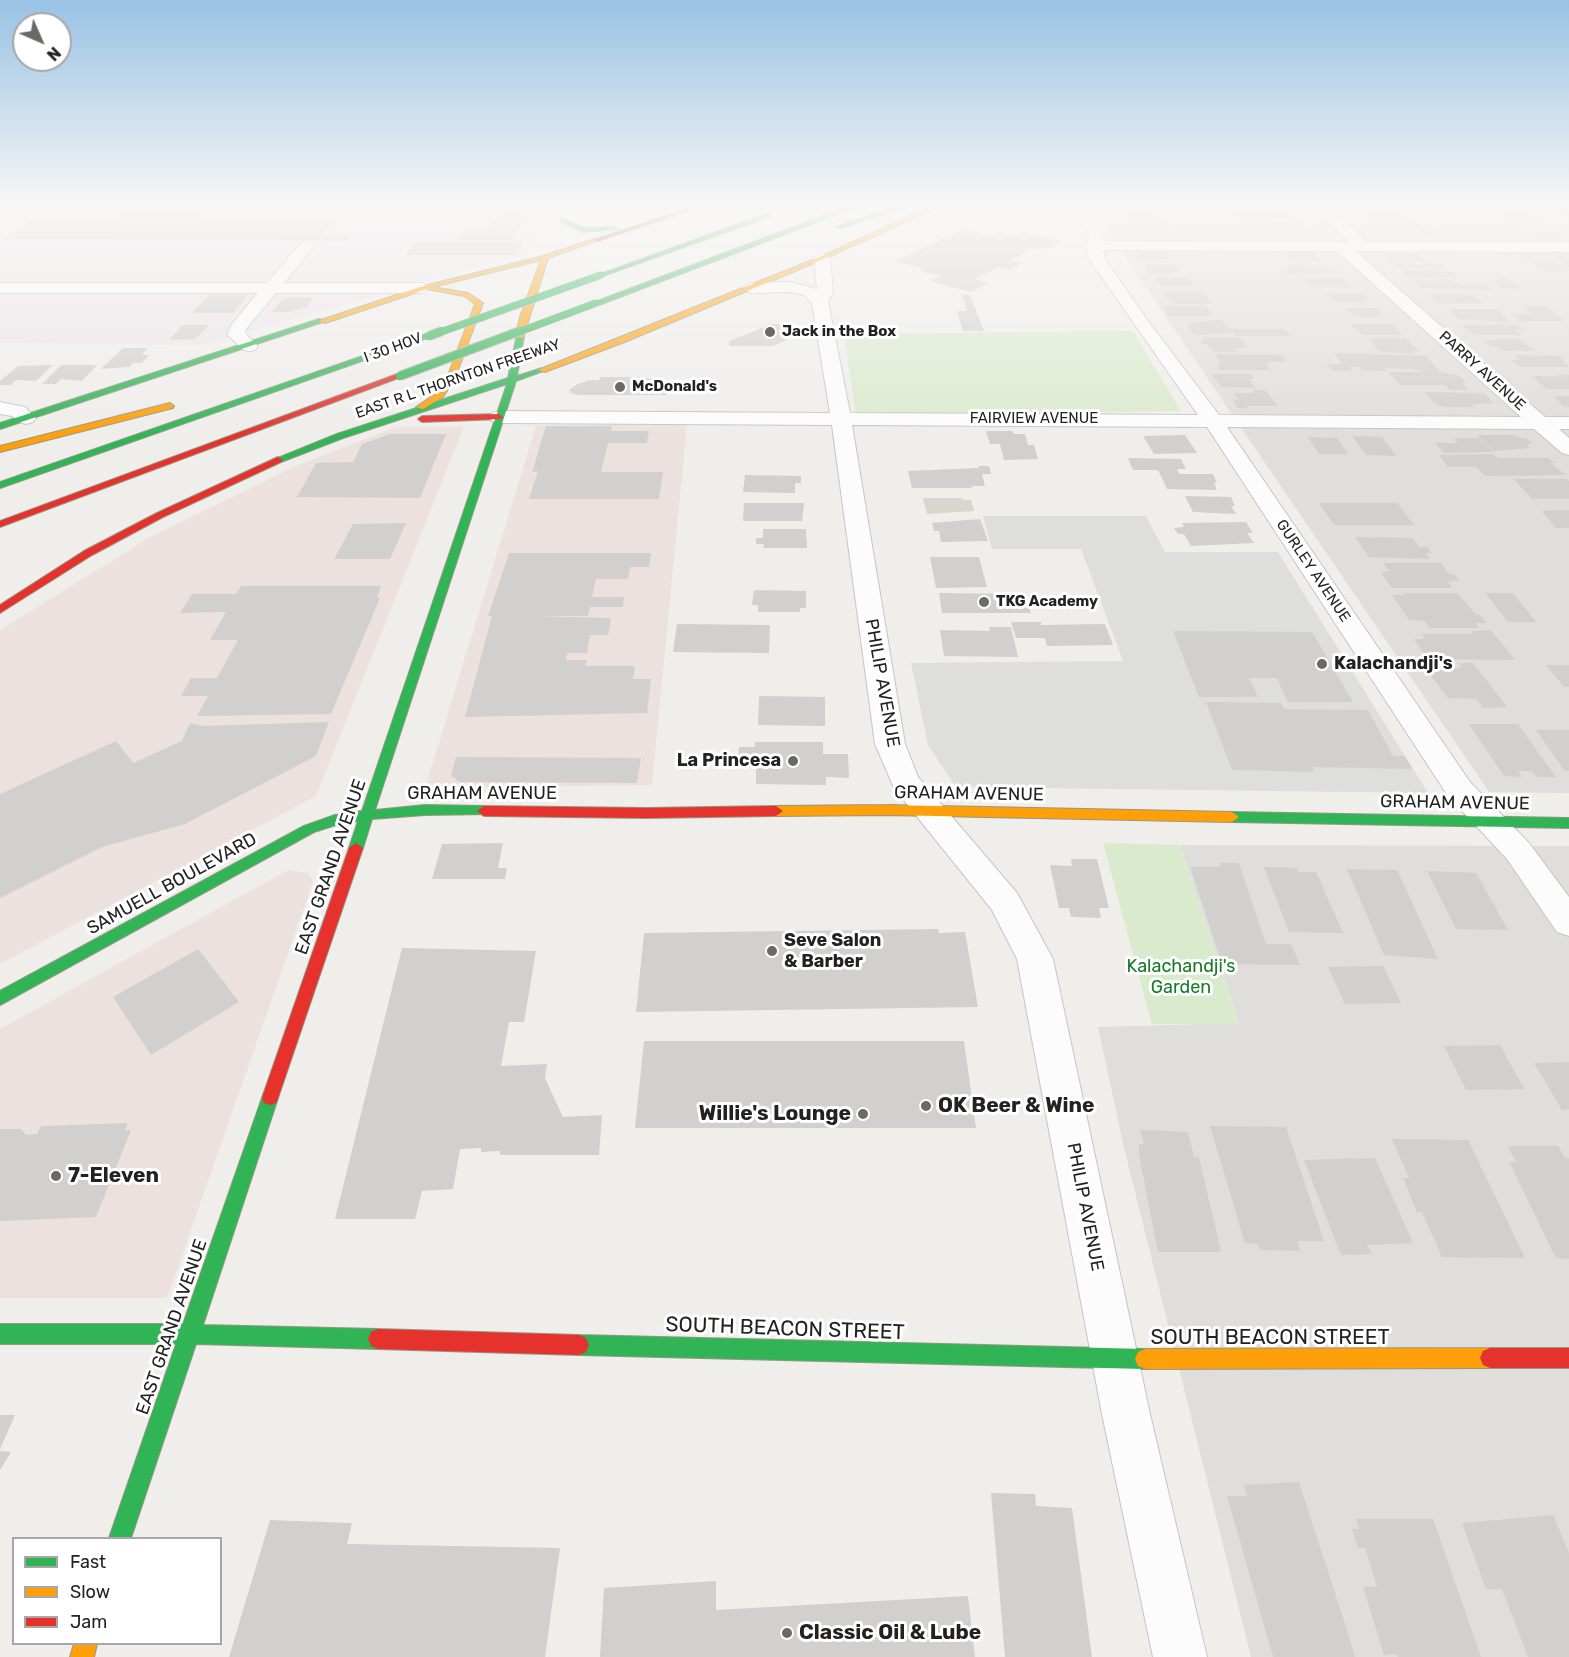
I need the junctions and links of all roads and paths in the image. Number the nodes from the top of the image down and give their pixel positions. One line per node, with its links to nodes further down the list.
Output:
1 (274, 282): 14 (street)
2 (445, 282): 16 (main road)
3 (536, 282): 23 (main road, EAST GRAND AVENUE)
4 (614, 282): 18 (main road, EAST R L THORNTON FREEWAY)
5 (616, 282): 18 (main road, I 30 HOV)
6 (617, 282): 18 (main road, I 30 HOV)
7 (652, 282): 13 (main road, EAST R L THORNTON FREEWAY)
8 (654, 282): 13 (main road)
9 (764, 282): 17 (main road, EAST R L THORNTON FREEWAY)
10 (824, 282): 19 (street, PHILIP AVENUE)
11 (1113, 282): 32 (street, GURLEY AVENUE)
12 (1382, 282): 33 (street, PARRY AVENUE)
13 (645, 285): 18 (main road, EAST R L THORNTON FREEWAY)
14 (270, 287): 15 (street); 16 (street); 20 (street)
15 (0, 288)
16 (422, 288): 20 (main road); 31 (main road)
17 (750, 288): 19 (street); 23 (main road, EAST R L THORNTON FREEWAY)
18 (598, 289): 21 (main road, I 30 HOV); 22 (main road, EAST R L THORNTON FREEWAY, bridge); 40 (main road, EAST R L THORNTON FREEWAY, bridge)
19 (820, 301): 30 (street, PHILIP AVENUE)
20 (249, 346): 29 (main road)
21 (422, 353): 27 (main road, I 30 HOV); 39 (main road, I 30 HOV)
22 (370, 357): 24 (main road); 38 (main road, EAST R L THORNTON FREEWAY)
23 (512, 381): 28 (main road, EAST GRAND AVENUE); 31 (main road, EAST R L THORNTON FREEWAY)
24 (234, 388)
25 (178, 403): 36 (main road)
26 (0, 408): 29 (street)
27 (239, 417)
28 (499, 417): 30 (street, FAIRVIEW AVENUE); 31 (main road); 43 (main road, EAST GRAND AVENUE)
29 (26, 418): 35 (main road)
30 (841, 418): 32 (street, FAIRVIEW AVENUE); 42 (street, PHILIP AVENUE)
31 (393, 419): 41 (main road, EAST R L THORNTON FREEWAY)
32 (1212, 420): 33 (street, FAIRVIEW AVENUE); 44 (street, GURLEY AVENUE)
33 (1540, 423): 34 (street, FAIRVIEW AVENUE); 37 (street, PARRY AVENUE)
34 (1569, 423)
35 (0, 426)
36 (0, 449)
37 (1569, 449)
38 (0, 485)
39 (56, 488)
40 (0, 524)
41 (0, 610)
42 (932, 813): 43 (main road, GRAHAM AVENUE); 44 (main road, GRAHAM AVENUE); 51 (street, PHILIP AVENUE)
43 (368, 815): 47 (main road, SAMUELL BOULEVARD); 49 (main road, EAST GRAND AVENUE)
44 (1489, 822): 45 (main road, GRAHAM AVENUE); 46 (street, GURLEY AVENUE)
45 (1569, 823)
46 (1569, 924)
47 (0, 999)
48 (0, 1334): 49 (main road, SOUTH BEACON STREET)
49 (188, 1334): 51 (main road, SOUTH BEACON STREET); 52 (main road, EAST GRAND AVENUE)
50 (1569, 1358): 51 (main road, SOUTH BEACON STREET)
51 (1115, 1359): 53 (street, PHILIP AVENUE)
52 (121, 1537)
53 (1180, 1657)

